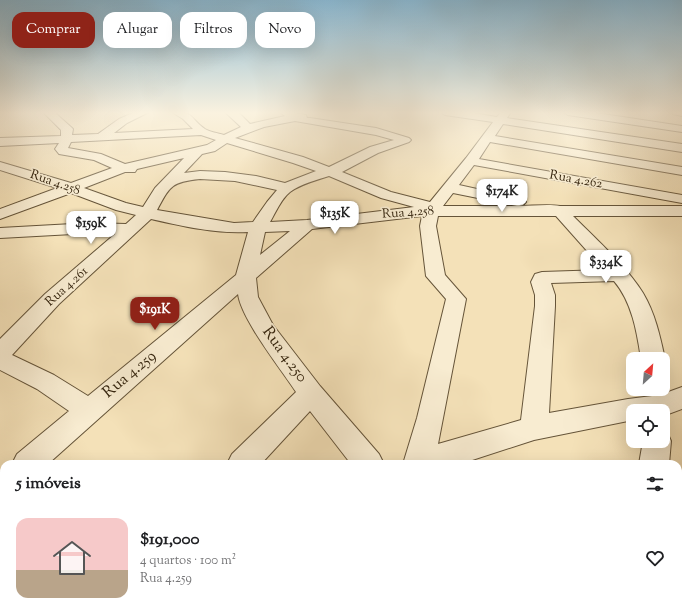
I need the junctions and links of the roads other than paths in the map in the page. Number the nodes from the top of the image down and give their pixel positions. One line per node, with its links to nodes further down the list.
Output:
1 (66, 140): 14 (street)
2 (41, 141): 9 (street)
3 (224, 141): 11 (street, Rua 4.261)
4 (232, 141): 16 (street)
5 (405, 141): 16 (street)
6 (485, 141): 12 (street)
7 (504, 141): 13 (street)
8 (641, 141): 10 (street); 13 (street)
9 (0, 142)
10 (682, 148)
11 (197, 152): 14 (street); 18 (street, Rua 4.261)
12 (471, 161): 21 (street); 22 (street, Rua 4.262)
13 (640, 163): 15 (street); 22 (street)
14 (124, 168): 18 (street); 19 (street)
15 (682, 171)
16 (330, 172): 20 (street); 24 (street)
17 (1, 173): 19 (street, Rua 4.258)
18 (174, 176): 20 (street); 28 (street, Rua 4.261)
19 (70, 187): 27 (street); 28 (street, Rua 4.258)
20 (286, 188): 30 (street, Rua 4.250)
21 (450, 188): 24 (street); 26 (street)
22 (639, 191): 23 (street, Rua 4.262)
23 (682, 199)
24 (432, 210): 26 (street, Rua 4.258); 29 (street, Rua 4.258); 46 (street)
25 (682, 210): 26 (street, Rua 4.258)
26 (560, 211): 34 (street)
27 (0, 214)
28 (147, 214): 30 (street, Rua 4.258); 31 (street, Rua 4.261)
29 (307, 225): 30 (street, Rua 4.258); 33 (street, Rua 4.259)
30 (258, 228): 33 (street, Rua 4.250)
31 (131, 229): 32 (street); 36 (street, Rua 4.261)
32 (0, 233)
33 (246, 275): 38 (street, Rua 4.250); 40 (street, Rua 4.259)
34 (618, 275): 35 (street); 41 (street)
35 (652, 352)
36 (0, 353)
37 (0, 360): 40 (street)
38 (311, 393): 44 (street); 45 (street, Rua 4.250)
39 (665, 401): 41 (street)
40 (88, 410): 43 (street, Rua 4.259)
41 (534, 428): 47 (street)
42 (656, 448): 48 (street)
43 (32, 460)
44 (246, 460)
45 (366, 460)
46 (420, 460)
47 (432, 460)
48 (655, 460)

